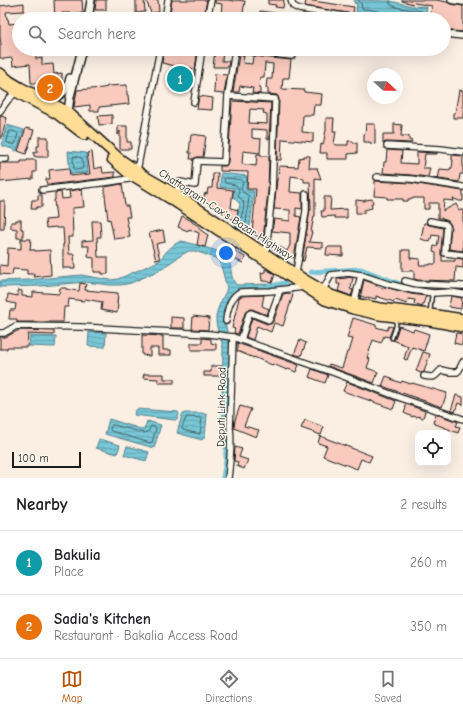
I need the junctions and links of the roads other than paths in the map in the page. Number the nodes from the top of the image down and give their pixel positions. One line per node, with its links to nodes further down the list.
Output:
1 (88, 0): 8 (street)
2 (91, 0): 9 (street)
3 (168, 0): 10 (street)
4 (210, 0): 11 (street)
5 (292, 0): 12 (street)
6 (451, 0): 7 (street)
7 (463, 2)
8 (85, 12)
9 (89, 12)
10 (166, 12)
11 (208, 12)
12 (316, 12)
13 (451, 35): 14 (street)
14 (463, 36)
15 (77, 56): 22 (street)
16 (80, 56): 22 (street)
17 (159, 56): 31 (street)
18 (201, 56): 26 (street)
19 (234, 56): 24 (street)
20 (0, 73): 25 (highway, Chattogram-Cox's Bazar Highway)
21 (0, 82): 23 (highway, Chattogram-Cox's Bazar Highway)
22 (70, 88): 25 (street); 28 (street)
23 (16, 92): 27 (street); 31 (highway, Chattogram-Cox's Bazar Highway)
24 (228, 96): 35 (street); 38 (street)
25 (48, 101): 28 (highway, Chattogram-Cox's Bazar Highway)
26 (194, 102)
27 (0, 111)
28 (68, 112): 31 (highway, Chattogram-Cox's Bazar Highway)
29 (387, 146): 30 (street)
30 (463, 152)
31 (137, 175): 34 (street); 35 (highway, Chattogram-Cox's Bazar Highway); 44 (highway, Chattogram-Cox's Bazar Highway)
32 (377, 177): 33 (street)
33 (463, 187)
34 (42, 190)
35 (176, 194): 38 (highway, Chattogram-Cox's Bazar Highway)
36 (306, 194): 40 (street)
37 (430, 221): 39 (street)
38 (266, 253): 40 (highway, Chattogram-Cox's Bazar Highway)
39 (463, 255)
40 (296, 273): 46 (highway, Chattogram-Cox's Bazar Highway)
41 (361, 275): 46 (street); 47 (street); 49 (street)
42 (404, 281): 43 (street)
43 (463, 286)
44 (304, 287): 45 (street); 51 (highway, Chattogram-Cox's Bazar Highway)
45 (280, 290): 55 (street); 61 (street)
46 (323, 290): 49 (highway, Chattogram-Cox's Bazar Highway)
47 (432, 293): 48 (street); 50 (lane)
48 (463, 294)
49 (354, 304): 51 (highway, Chattogram-Cox's Bazar Highway)
50 (430, 314): 51 (highway, Chattogram-Cox's Bazar Highway); 53 (highway, Chattogram-Cox's Bazar Highway)
51 (395, 315): 56 (highway, Chattogram-Cox's Bazar Highway); 57 (street); 60 (lane)
52 (463, 315): 53 (street)
53 (441, 316): 54 (highway, Chattogram-Cox's Bazar Highway)
54 (463, 320)
55 (226, 321)
56 (463, 326)
57 (463, 331)
58 (0, 333): 59 (street)
59 (231, 337): 61 (street); 65 (street, Deputi Link Road)
60 (392, 338)
61 (241, 340): 64 (street)
62 (463, 362): 63 (street)
63 (424, 376)
64 (463, 420)
65 (228, 478)

